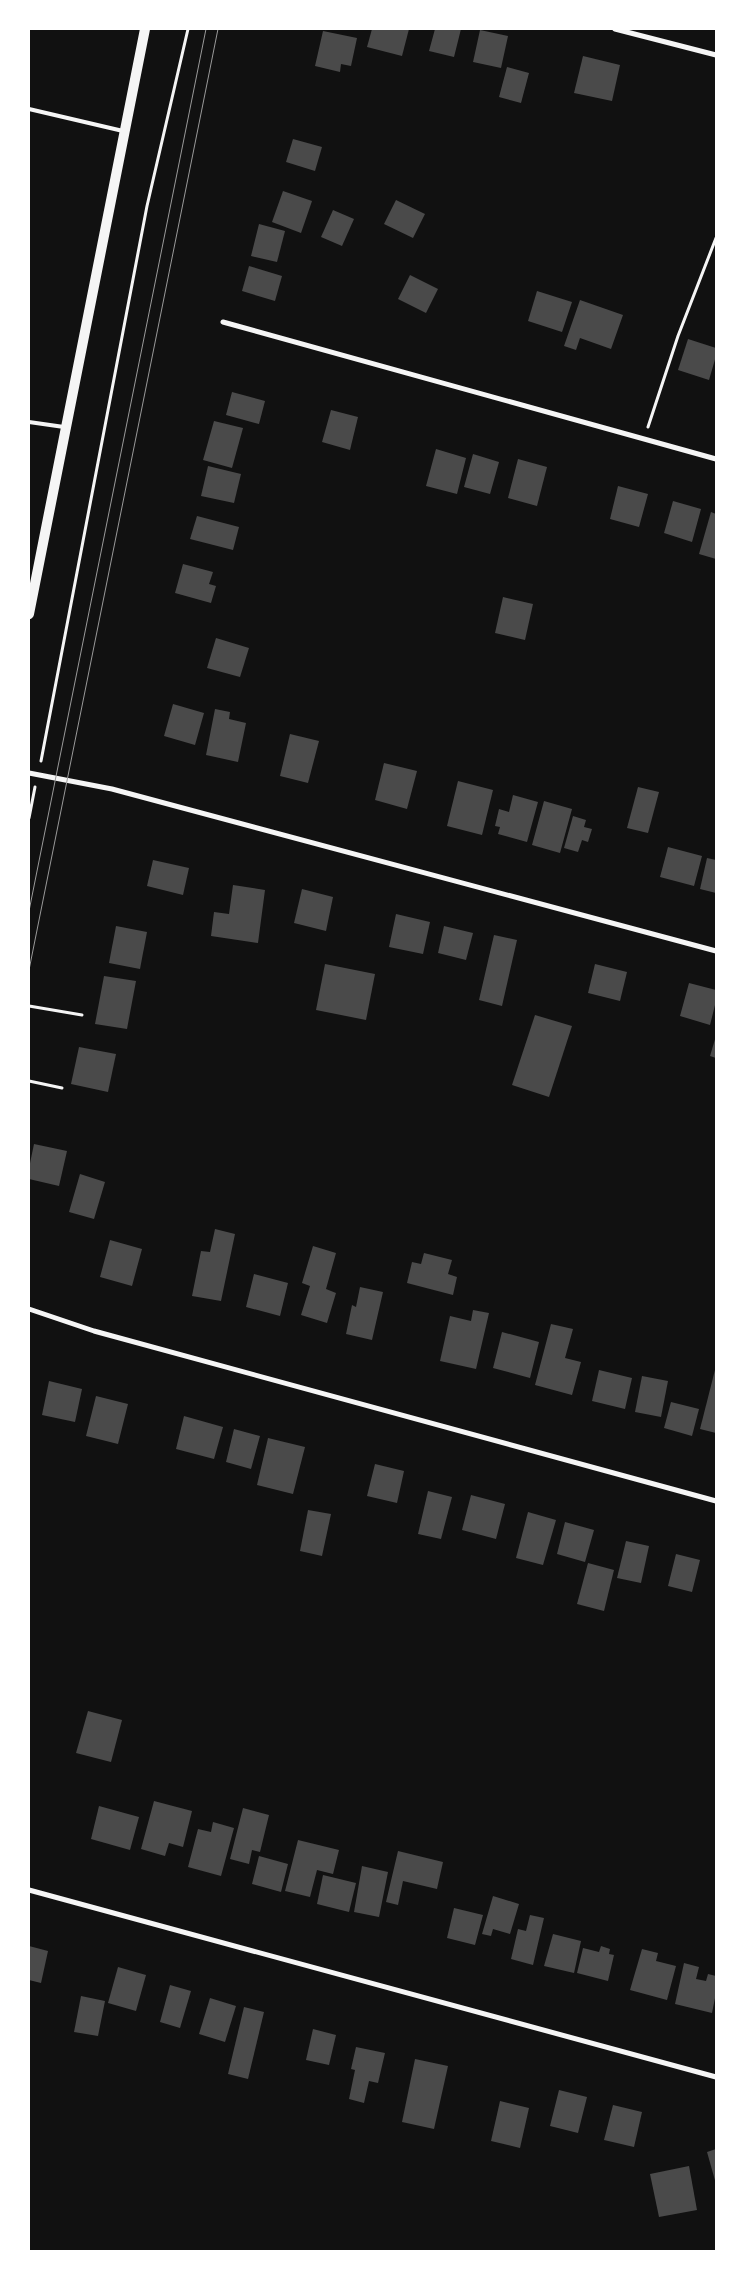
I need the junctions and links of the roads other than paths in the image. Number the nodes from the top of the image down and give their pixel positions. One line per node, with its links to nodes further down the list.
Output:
1 (145, 29): 5 (main road)
2 (615, 29): 3 (street)
3 (716, 55)
4 (29, 109): 5 (lane)
5 (126, 131): 8 (main road)
6 (223, 322): 9 (street)
7 (29, 422): 8 (lane)
8 (66, 428): 10 (main road)
9 (716, 459)
10 (29, 614)
11 (29, 773): 12 (street)
12 (716, 950)
13 (29, 1309): 14 (street)
14 (716, 1501)
15 (29, 1890): 16 (street)
16 (716, 2077)

